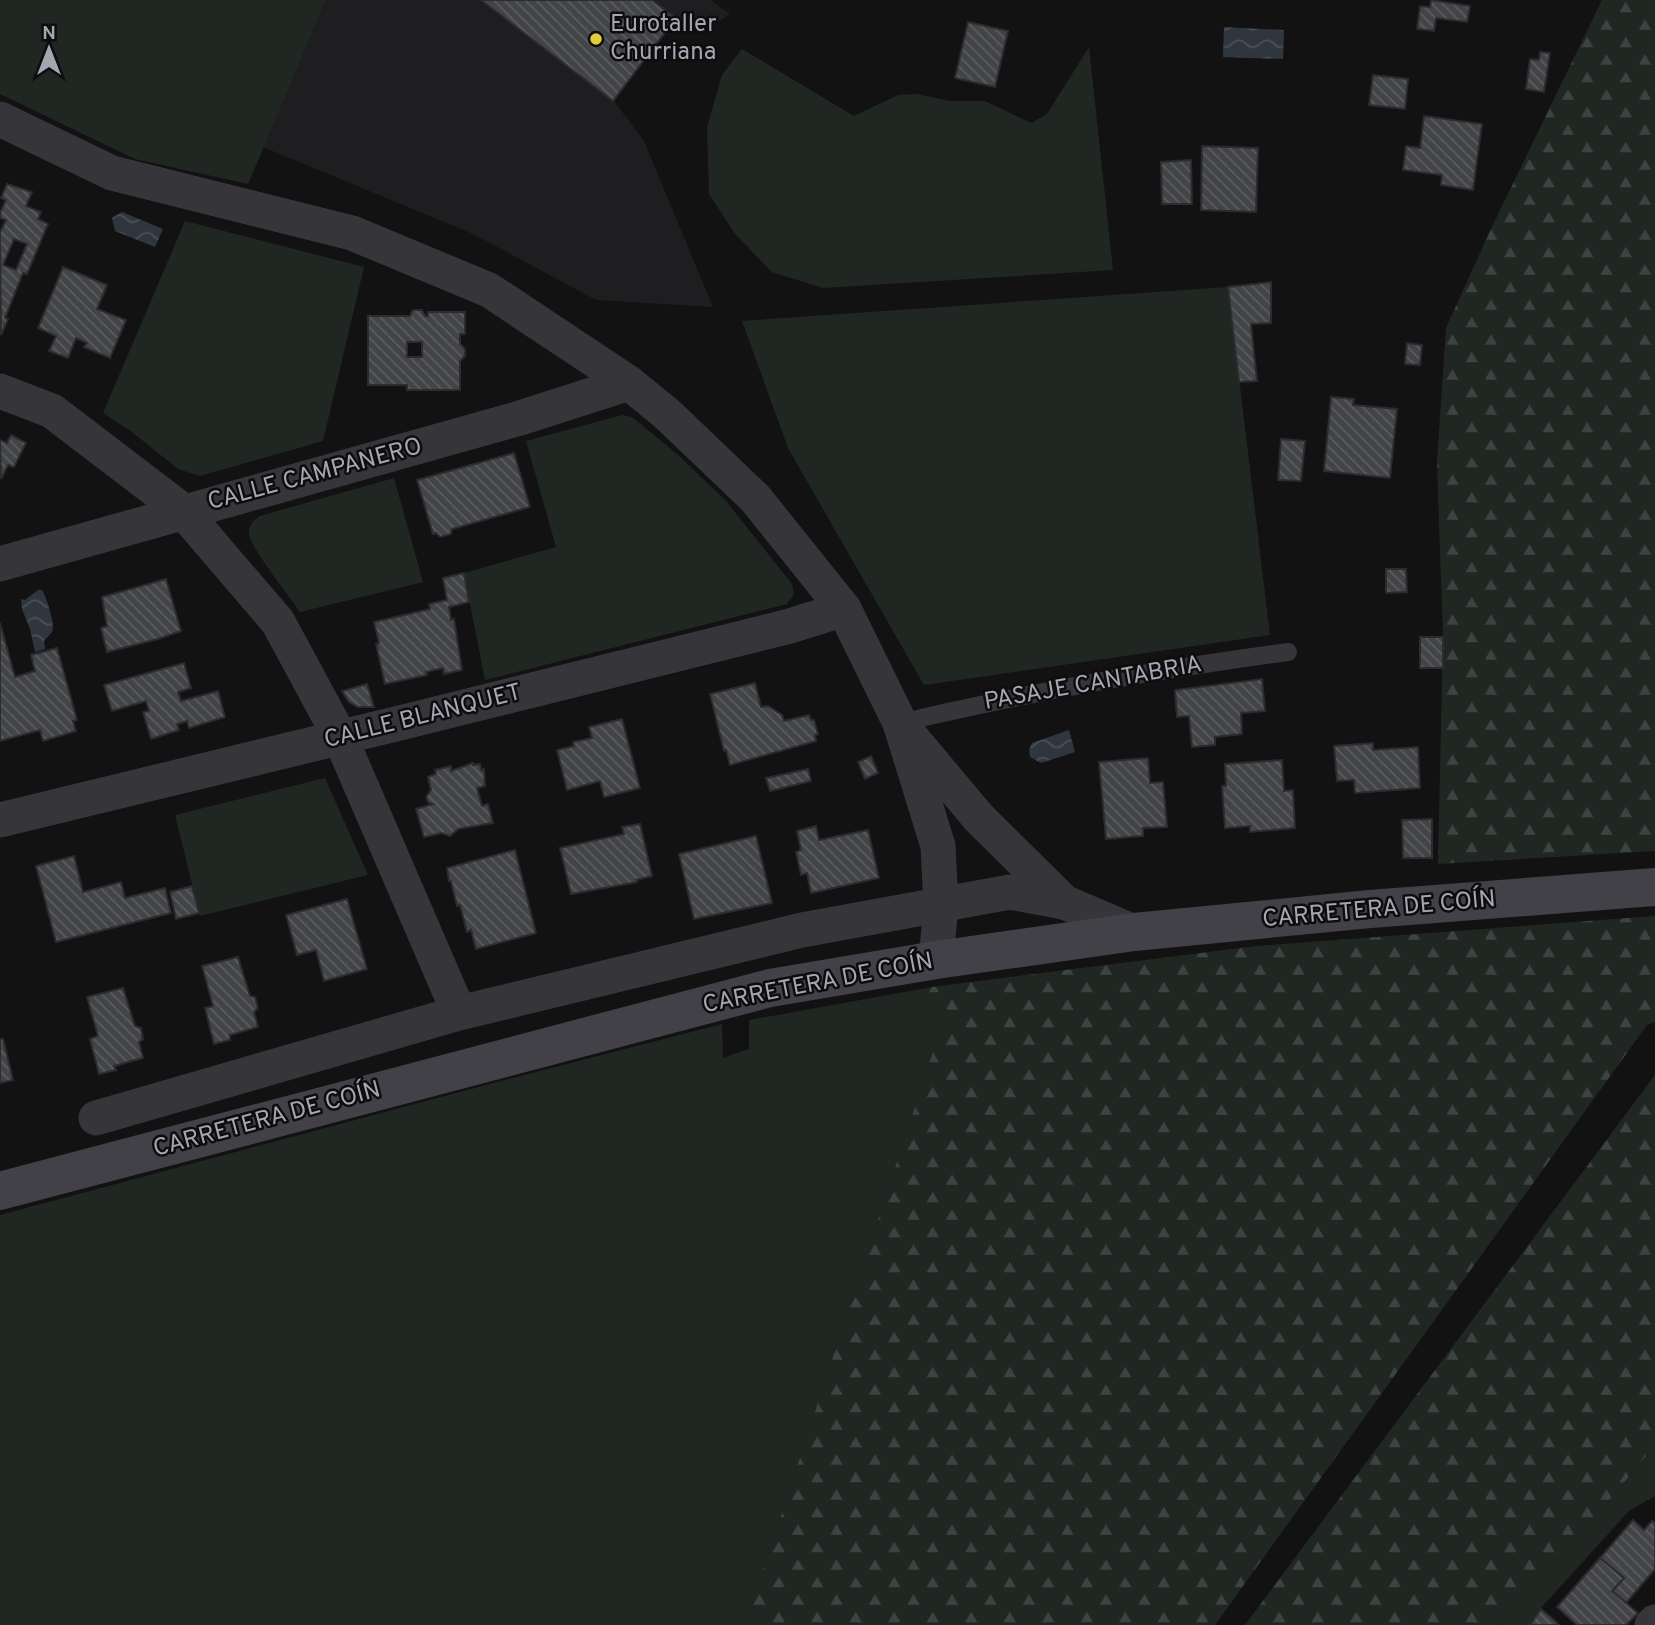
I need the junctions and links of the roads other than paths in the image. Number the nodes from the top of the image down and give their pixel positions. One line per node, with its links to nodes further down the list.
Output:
1 (0, 119): 2 (street)
2 (629, 383): 4 (street, CALLE CAMPANERO); 6 (street)
3 (0, 391): 4 (street)
4 (183, 511): 5 (street, CALLE CAMPANERO); 9 (street)
5 (0, 564)
6 (844, 609): 8 (street); 9 (street, CALLE BLANQUET)
7 (1288, 652): 8 (lane, PASAJE CANTABRIA)
8 (900, 723): 12 (street); 13 (street)
9 (340, 737): 10 (street, CALLE BLANQUET); 16 (street)
10 (0, 820)
11 (1655, 887): 14 (street, CARRETERA DE COÍN)
12 (1065, 902): 13 (street, CARRETERA DE COÍN); 14 (street)
13 (941, 905): 15 (street); 16 (street, CARRETERA DE COÍN)
14 (1134, 932): 15 (street, CARRETERA DE COÍN)
15 (936, 960): 18 (street, CARRETERA DE COÍN)
16 (459, 1013): 17 (street, CARRETERA DE COÍN)
17 (96, 1118)
18 (0, 1191)

